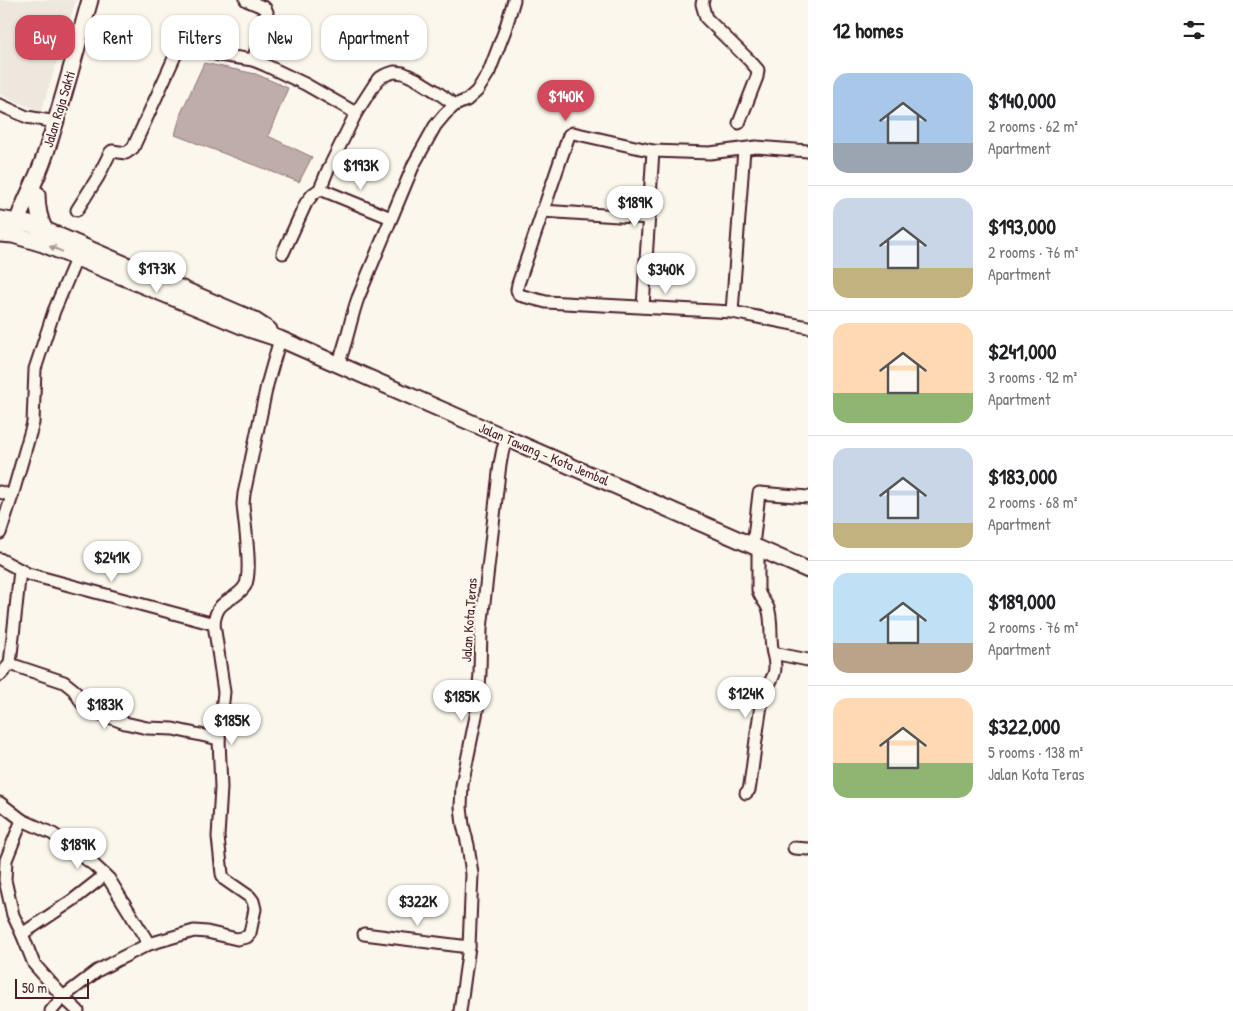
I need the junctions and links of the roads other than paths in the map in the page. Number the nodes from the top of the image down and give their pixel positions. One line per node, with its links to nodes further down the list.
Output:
1 (90, 0): 11 (main road, Jalan Raja Sakti)
2 (246, 0): 5 (street)
3 (514, 0): 9 (street)
4 (703, 0): 12 (street)
5 (267, 4)
6 (249, 59): 18 (street)
7 (253, 60): 10 (street)
8 (0, 105): 11 (street)
9 (455, 105): 10 (street); 21 (street)
10 (356, 113): 16 (street)
11 (56, 122): 17 (main road, Jalan Raja Sakti)
12 (739, 123)
13 (744, 149): 14 (street); 15 (street); 28 (street)
14 (653, 151): 19 (street); 22 (street)
15 (808, 151)
16 (320, 189): 21 (street); 25 (street)
17 (32, 194): 20 (main road); 23 (main road, Jalan Raja Sakti); 24 (main road)
18 (77, 210)
19 (542, 211): 22 (street); 27 (street)
20 (0, 218): 23 (main road)
21 (392, 218): 31 (street)
22 (648, 218): 27 (street)
23 (17, 230): 24 (main road, Jalan Tawang - Kota Jembal); 26 (main road, Jalan Tawang - Kota Jembal, one-way to 23)
24 (44, 230): 30 (main road, Jalan Tawang - Kota Jembal)
25 (283, 253)
26 (76, 257): 30 (main road, Jalan Tawang - Kota Jembal); 34 (street)
27 (642, 307): 28 (street)
28 (732, 312): 29 (street)
29 (808, 327)
30 (280, 338): 31 (main road, Jalan Tawang - Kota Jembal); 41 (street)
31 (338, 364): 32 (main road, Jalan Tawang - Kota Jembal)
32 (507, 439): 37 (main road, Jalan Tawang - Kota Jembal); 56 (street, Jalan Kota Teras)
33 (0, 492): 34 (street)
34 (12, 496): 36 (street)
35 (808, 497): 37 (street)
36 (0, 533)
37 (755, 547): 40 (main road, Jalan Tawang - Kota Jembal); 42 (street)
38 (0, 559): 39 (street)
39 (20, 570): 41 (street); 44 (street)
40 (808, 570)
41 (214, 624): 46 (street)
42 (773, 653): 43 (street); 47 (street)
43 (808, 660)
44 (10, 664): 45 (street); 46 (street)
45 (0, 675)
46 (219, 739): 55 (street)
47 (746, 793)
48 (0, 803): 49 (street)
49 (22, 820): 52 (street); 53 (street)
50 (794, 848): 51 (street)
51 (808, 849)
52 (104, 875): 53 (street); 55 (street)
53 (22, 934): 57 (street)
54 (364, 934): 56 (street)
55 (149, 944): 57 (street)
56 (468, 947): 60 (street, Jalan Kota Teras)
57 (63, 997): 58 (street); 59 (street)
58 (51, 1011)
59 (78, 1011)
60 (460, 1011)

